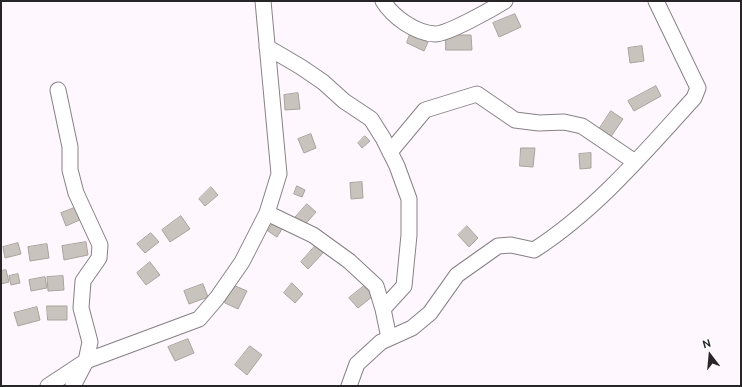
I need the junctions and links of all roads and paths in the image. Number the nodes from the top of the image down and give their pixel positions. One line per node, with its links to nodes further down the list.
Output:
1 (263, 1): 5 (street)
2 (382, 1): 3 (street)
3 (505, 1)
4 (656, 1): 8 (street)
5 (267, 47): 7 (street); 9 (street)
6 (58, 90): 12 (street)
7 (390, 152): 8 (street); 10 (street)
8 (635, 162): 11 (street)
9 (267, 213): 10 (street); 12 (street)
10 (383, 309): 11 (street)
11 (389, 338): 15 (street)
12 (86, 361): 13 (street); 14 (street)
13 (48, 386)
14 (73, 386)
15 (349, 386)

